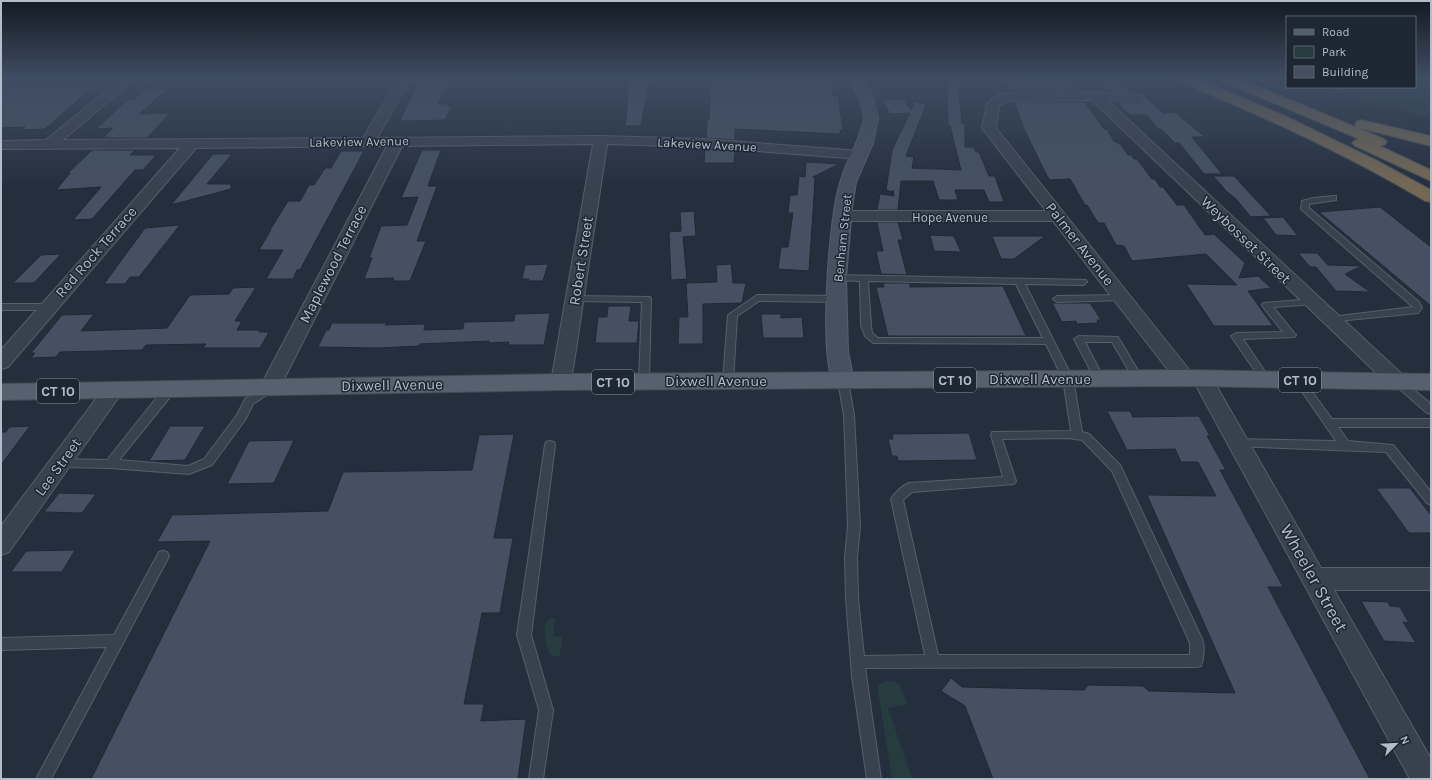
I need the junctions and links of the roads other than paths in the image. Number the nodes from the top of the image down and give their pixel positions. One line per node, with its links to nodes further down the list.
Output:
1 (85, 114): 15 (street)
2 (384, 114): 11 (street)
3 (870, 114): 17 (main road, Benham Street)
4 (991, 114): 23 (street, Palmer Avenue)
5 (1114, 114): 32 (street, Weybosset Street)
6 (1269, 114): 20 (highway)
7 (1296, 114): 19 (highway)
8 (1318, 114): 18 (highway)
9 (1335, 114): 13 (highway)
10 (601, 140): 12 (street, Lakeview Avenue); 17 (street, Lakeview Avenue); 29 (street, Robert Street)
11 (368, 141): 12 (street, Lakeview Avenue); 14 (street, Lakeview Avenue)
12 (397, 141): 50 (street, Maplewood Terrace)
13 (1431, 141)
14 (192, 143): 15 (street, Lakeview Avenue); 34 (street, Red Rock Terrace)
15 (49, 144): 16 (street, Lakeview Avenue)
16 (1, 145)
17 (860, 155): 22 (main road, Benham Street)
18 (1431, 165)
19 (1431, 176)
20 (1431, 197)
21 (1333, 198): 35 (lane)
22 (843, 216): 23 (street, Hope Avenue); 24 (main road, Benham Street)
23 (1058, 216): 28 (street, Palmer Avenue)
24 (837, 278): 25 (lane); 30 (main road, Benham Street)
25 (864, 279): 26 (lane); 36 (lane)
26 (1019, 281): 27 (lane); 36 (lane)
27 (1083, 282)
28 (1122, 298): 31 (lane); 38 (street, Palmer Avenue)
29 (575, 299): 46 (street, Robert Street); 47 (lane)
30 (837, 299): 44 (lane); 45 (main road, Benham Street)
31 (1057, 299)
32 (1312, 302): 35 (street, Weybosset Street); 42 (lane)
33 (1, 307): 34 (lane)
34 (48, 307): 37 (street, Red Rock Terrace)
35 (1331, 320): 48 (street, Weybosset Street)
36 (1048, 341): 39 (lane)
37 (1, 362)
38 (1193, 378): 41 (main road, Dixwell Avenue / CT 10); 42 (main road, Dixwell Avenue / CT 10); 58 (street, Wheeler Street)
39 (1068, 379): 40 (main road, Dixwell Avenue / CT 10); 45 (main road, Dixwell Avenue / CT 10); 57 (lane)
40 (1099, 379): 41 (main road, Dixwell Avenue / CT 10); 41 (lane)
41 (1138, 379)
42 (1265, 379): 43 (main road, Dixwell Avenue / CT 10)
43 (1299, 380): 48 (main road, Dixwell Avenue / CT 10); 55 (lane)
44 (728, 381): 45 (main road, Dixwell Avenue / CT 10); 47 (main road, Dixwell Avenue / CT 10)
45 (843, 381): 71 (lane)
46 (561, 382): 47 (main road, Dixwell Avenue / CT 10); 50 (main road, Dixwell Avenue / CT 10)
47 (644, 382)
48 (1398, 382): 49 (main road, Dixwell Avenue / CT 10); 54 (lane)
49 (1431, 382)
50 (270, 387): 51 (main road, Dixwell Avenue / CT 10); 62 (lane)
51 (170, 389): 52 (main road, Dixwell Avenue / CT 10); 62 (lane)
52 (114, 390): 53 (main road, Dixwell Avenue / CT 10); 61 (street, Lee Street)
53 (1, 392)
54 (1431, 410)
55 (1330, 423): 56 (lane); 60 (lane)
56 (1431, 423)
57 (1077, 436): 70 (lane); 70 (lane)
58 (1238, 443): 60 (lane); 66 (street, Wheeler Street)
59 (550, 445): 73 (lane)
60 (1345, 445): 63 (lane)
61 (61, 463): 62 (lane); 64 (street, Lee Street)
62 (110, 464)
63 (1431, 500)
64 (1, 545)
65 (163, 556): 68 (lane)
66 (1314, 579): 67 (street); 75 (street, Wheeler Street)
67 (1431, 580)
68 (117, 641): 69 (lane); 72 (lane)
69 (1, 644)
70 (932, 660): 71 (lane)
71 (858, 662): 74 (lane)
72 (43, 779)
73 (536, 779)
74 (874, 779)
75 (1426, 779)

